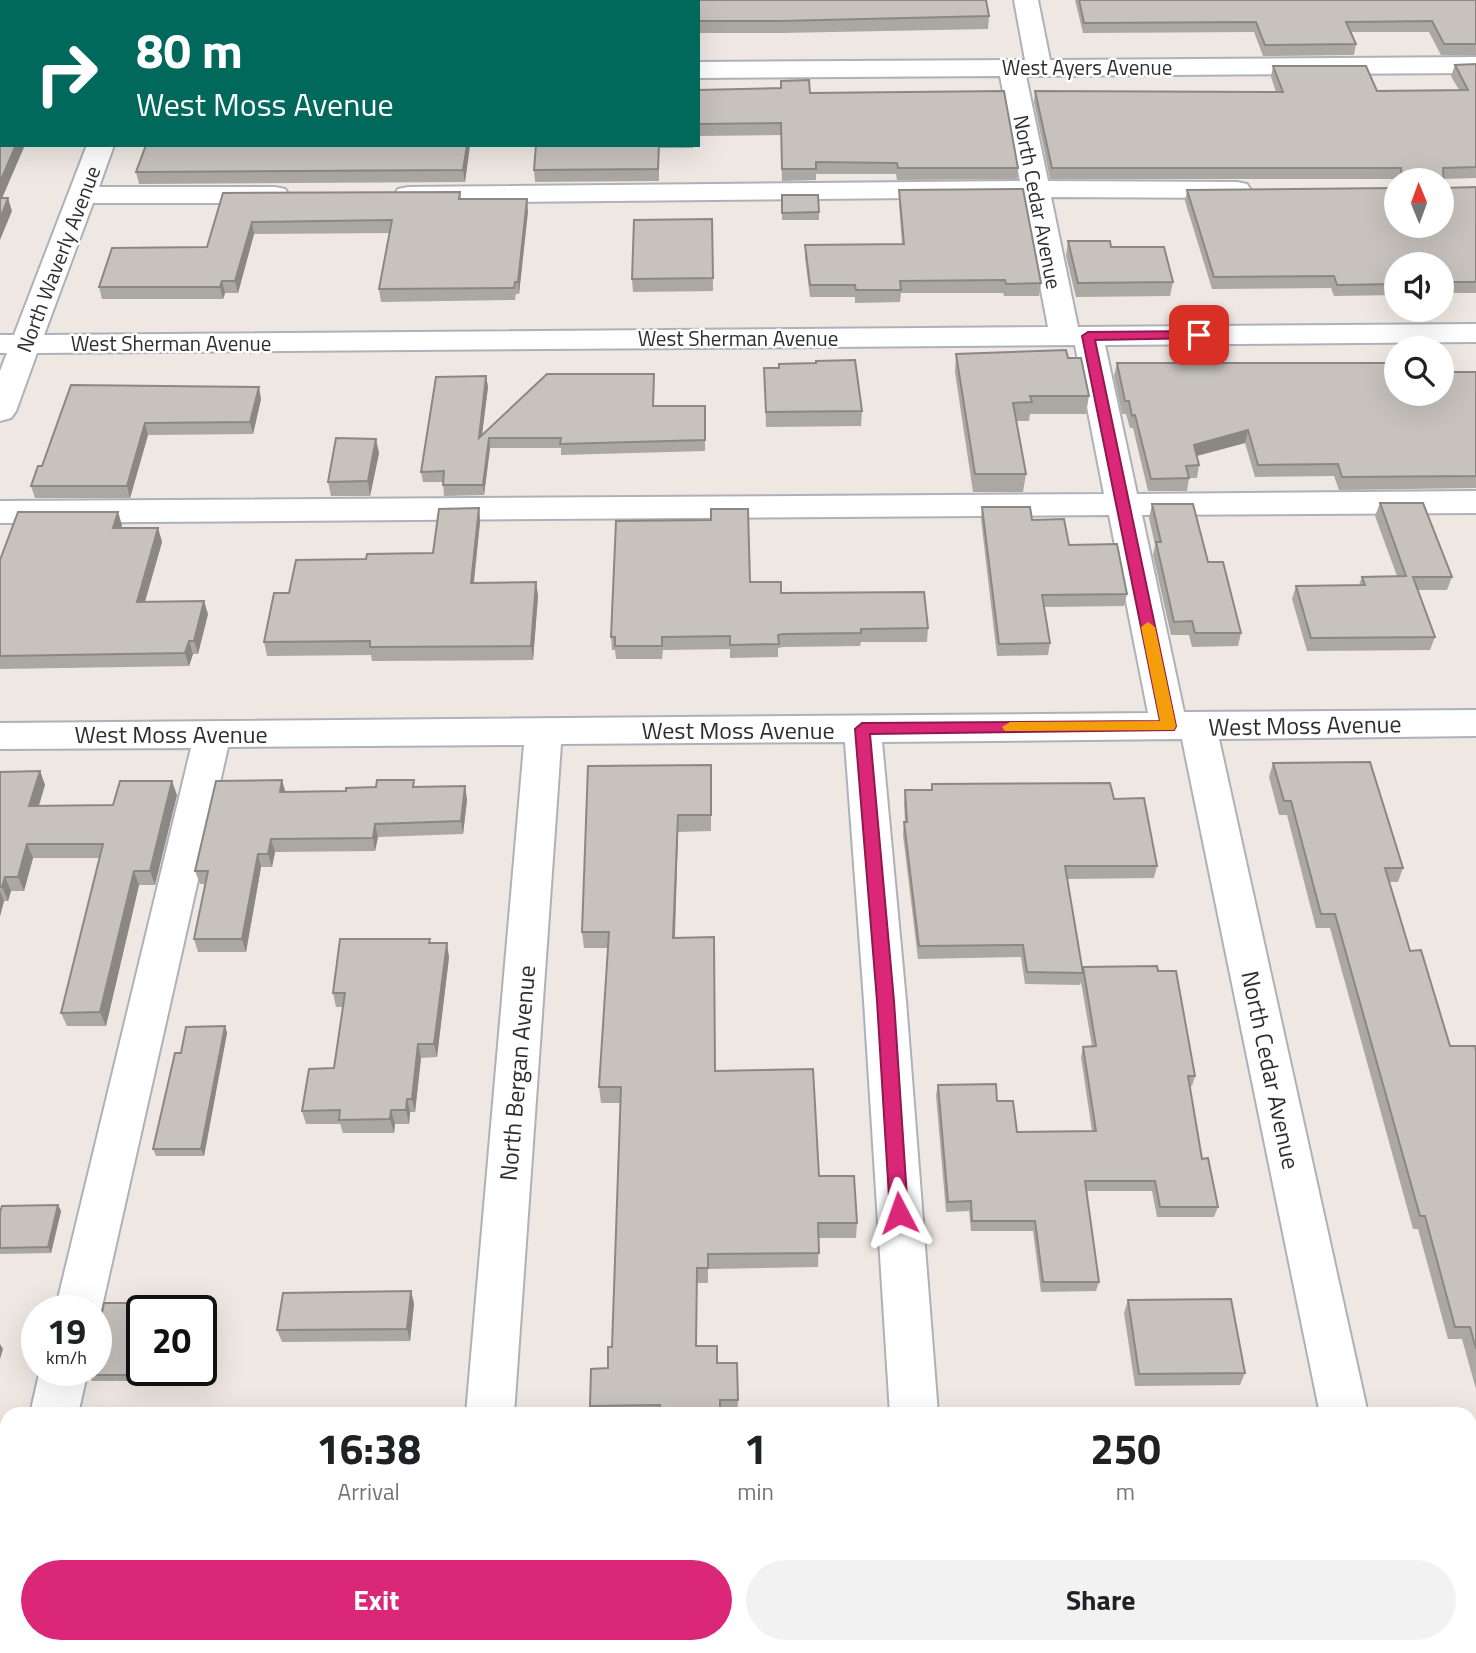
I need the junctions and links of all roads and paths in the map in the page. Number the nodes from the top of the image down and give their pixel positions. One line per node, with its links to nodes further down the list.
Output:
1 (1026, 0): 3 (street)
2 (1476, 65): 3 (street, West Ayers Avenue)
3 (1039, 67): 4 (street, West Ayers Avenue)
4 (1011, 68): 5 (street, West Ayers Avenue); 7 (street, North Cedar Avenue)
5 (700, 70)
6 (100, 147): 9 (street, North Waverly Avenue)
7 (1035, 189): 8 (street); 11 (street); 13 (street, North Cedar Avenue)
8 (1258, 190)
9 (82, 195): 10 (street); 14 (street, North Waverly Avenue)
10 (299, 195)
11 (381, 195)
12 (1476, 333): 13 (street, West Sherman Avenue)
13 (1077, 336): 14 (street, West Sherman Avenue); 17 (street, North Cedar Avenue)
14 (13, 344): 15 (street, North Waverly Avenue)
15 (0, 411)
16 (1476, 502): 17 (street)
17 (1123, 505): 18 (street); 20 (street, North Cedar Avenue)
18 (0, 512)
19 (1476, 723): 20 (street, West Moss Avenue)
20 (1183, 726): 21 (street, West Moss Avenue); 30 (street, North Cedar Avenue)
21 (862, 729): 22 (street, West Moss Avenue); 29 (street)
22 (544, 731): 23 (street, West Moss Avenue); 28 (street, North Bergan Avenue)
23 (212, 734): 24 (street, West Moss Avenue); 25 (street)
24 (0, 736)
25 (82, 1295)
26 (60, 1386): 27 (street)
27 (56, 1407)
28 (491, 1407)
29 (914, 1407)
30 (1342, 1407)

